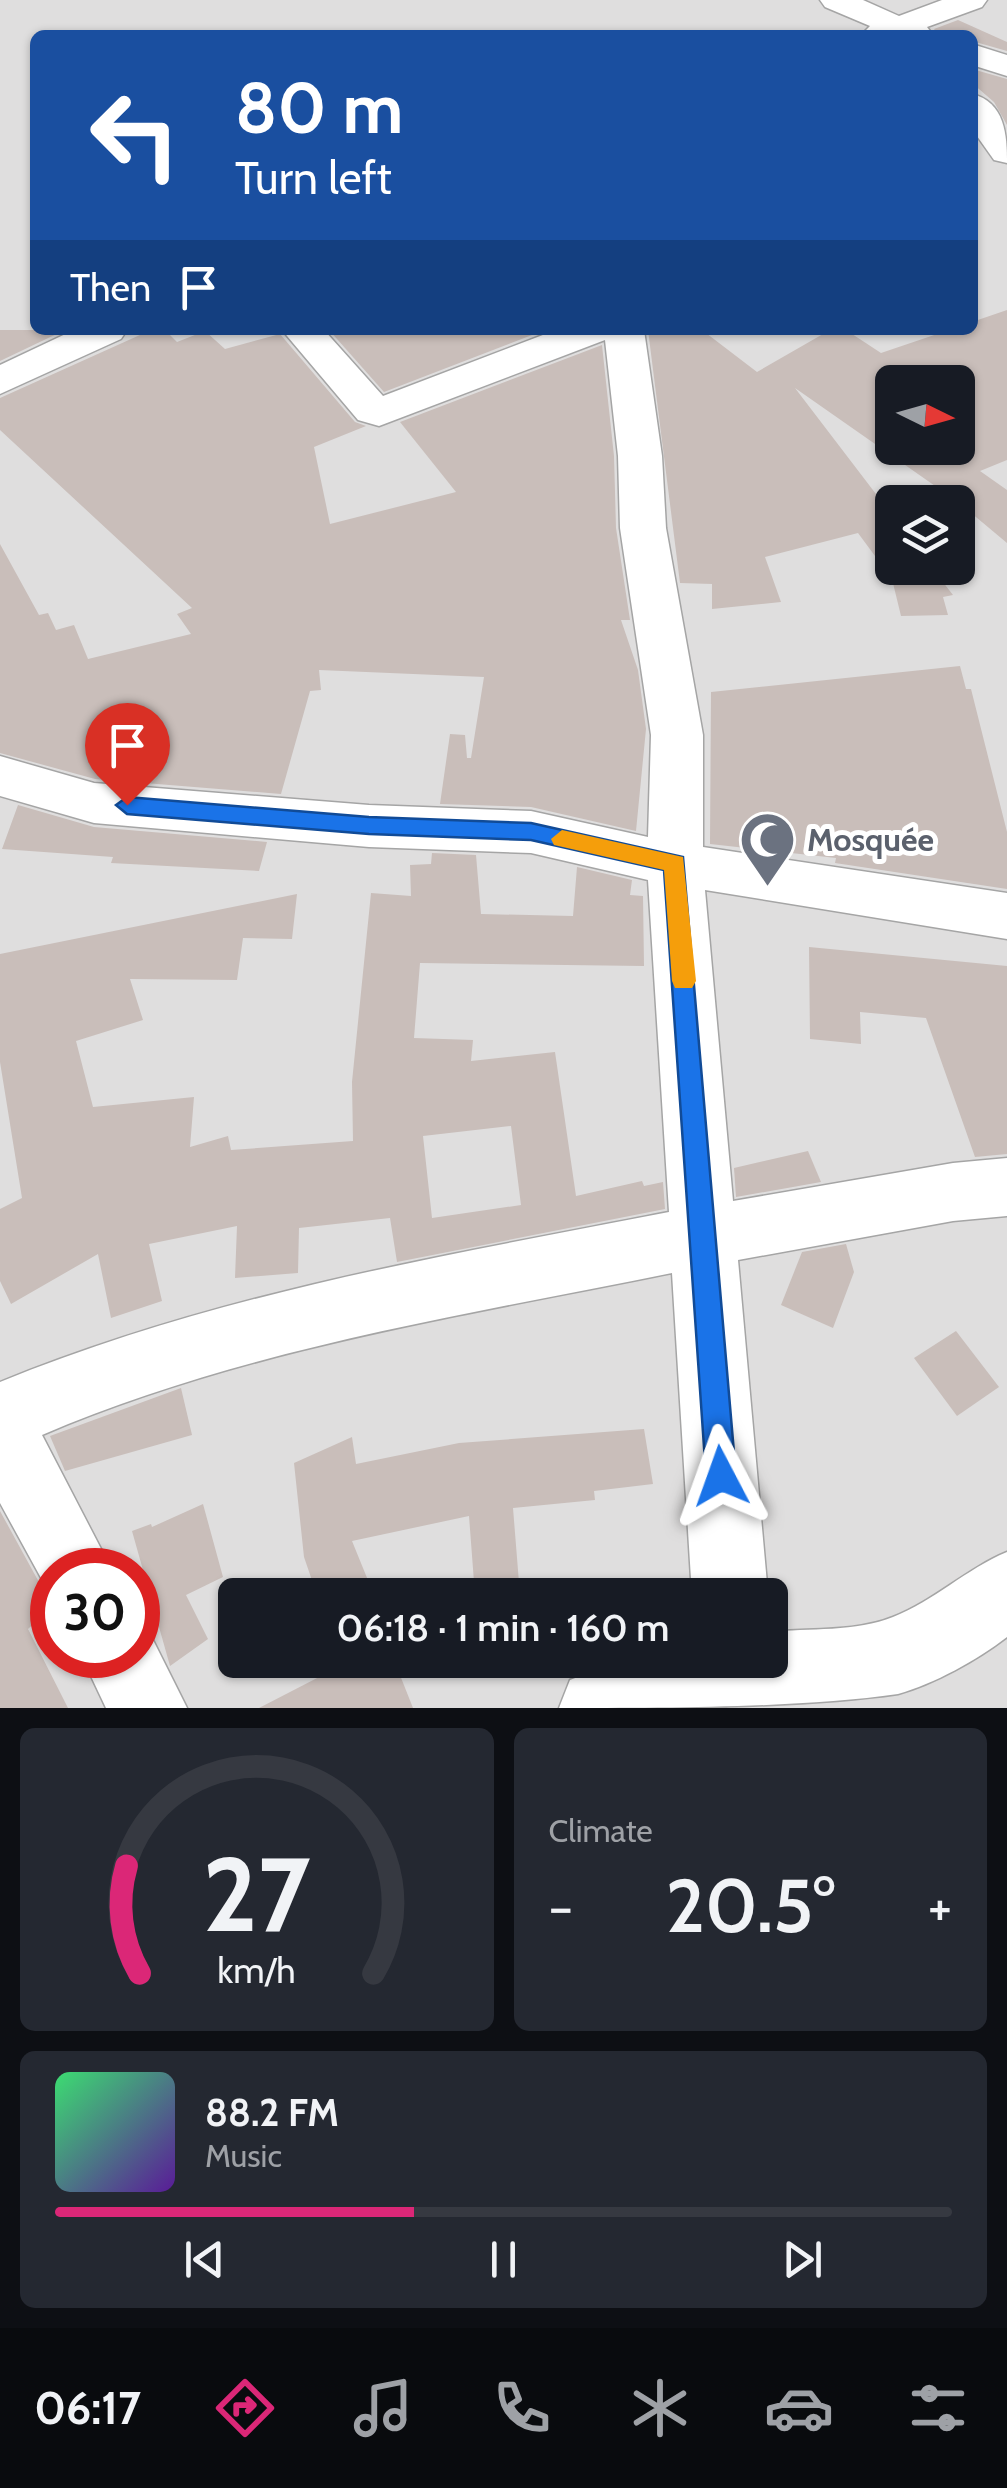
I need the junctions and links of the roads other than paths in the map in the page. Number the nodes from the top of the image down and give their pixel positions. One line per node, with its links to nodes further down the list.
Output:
1 (836, 0): 3 (street)
2 (972, 0): 4 (street)
3 (899, 30)
4 (911, 30)
5 (978, 56): 6 (street)
6 (1007, 66)
7 (978, 112): 8 (street)
8 (1007, 152)
9 (97, 335): 13 (street)
10 (306, 335): 11 (street)
11 (580, 335)
12 (625, 335): 15 (street)
13 (0, 381)
14 (0, 776): 15 (street)
15 (675, 864): 16 (street); 18 (street)
16 (1007, 916)
17 (1007, 1188): 18 (street)
18 (703, 1236): 19 (street); 22 (street)
19 (0, 1417)
20 (0, 1429): 21 (street)
21 (63, 1548)
22 (729, 1578)
23 (1007, 1590): 24 (street)
24 (788, 1665)
25 (132, 1678): 27 (street)
26 (699, 1678): 28 (street)
27 (148, 1708)
28 (598, 1708)

